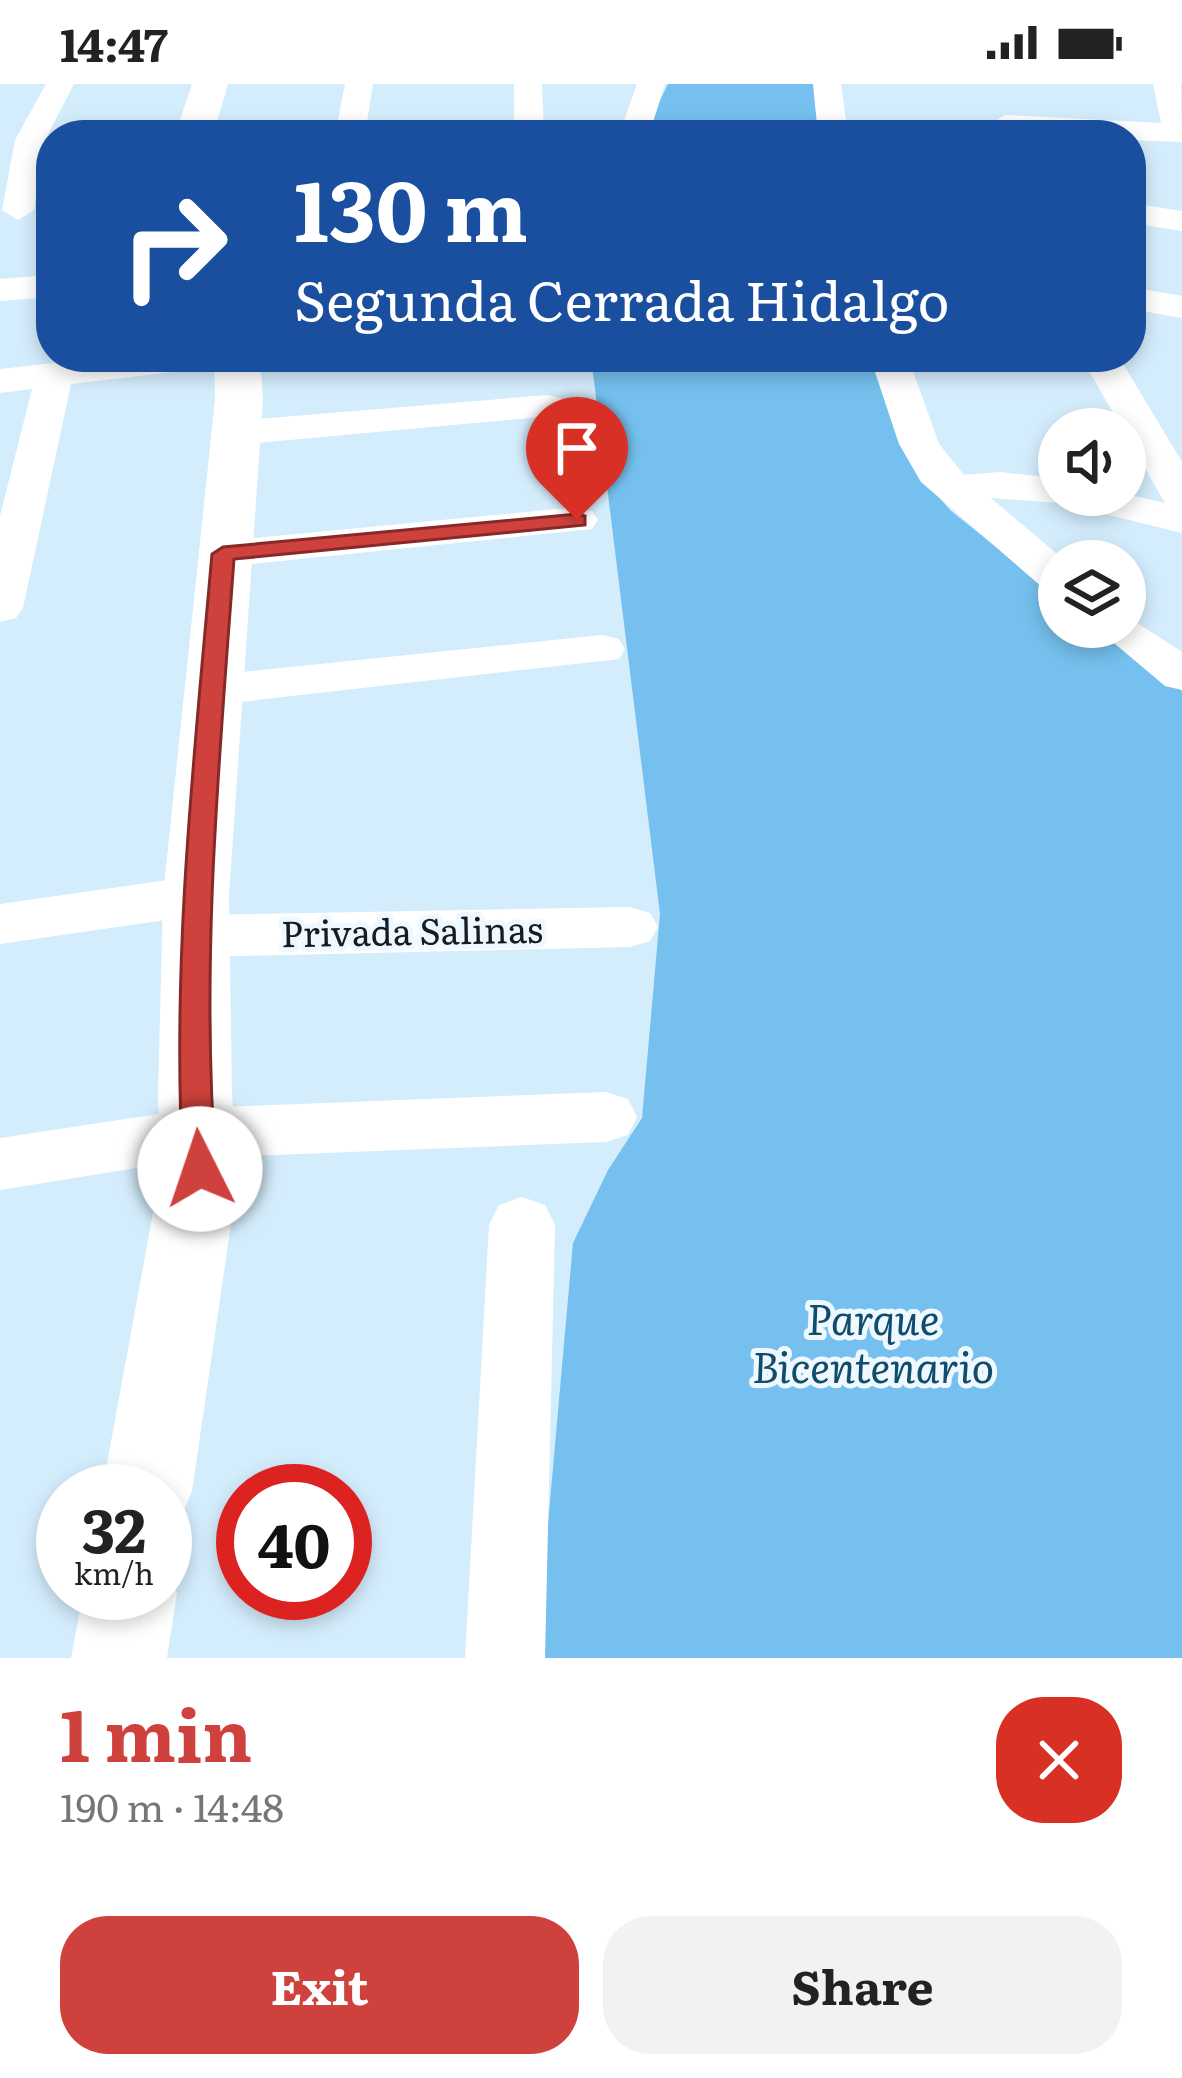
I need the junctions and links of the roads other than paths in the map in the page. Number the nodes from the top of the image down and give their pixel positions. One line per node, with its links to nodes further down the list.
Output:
1 (60, 84): 17 (street)
2 (210, 84): 9 (street)
3 (359, 84): 10 (street)
4 (528, 84): 11 (street)
5 (651, 84): 12 (street)
6 (827, 84): 13 (street)
7 (1003, 84): 14 (street)
8 (1167, 84): 16 (street)
9 (199, 120)
10 (353, 120)
11 (529, 120)
12 (639, 120)
13 (830, 120)
14 (1006, 120)
15 (1146, 132): 16 (street)
16 (1180, 133)
17 (15, 141): 18 (street)
18 (23, 209)
19 (1146, 215): 20 (street)
20 (1182, 221)
21 (36, 287): 22 (street)
22 (0, 290)
23 (1146, 301): 24 (street)
24 (1182, 308)
25 (86, 372): 29 (street)
26 (238, 372): 32 (street)
27 (895, 372): 33 (street)
28 (1109, 372): 35 (street)
29 (54, 376): 30 (street); 40 (street)
30 (0, 381)
31 (548, 407): 32 (street)
32 (234, 433): 39 (street)
33 (951, 489): 34 (street); 41 (street)
34 (1038, 489)
35 (1182, 497)
36 (1146, 512): 38 (street)
37 (577, 520): 39 (street)
38 (1182, 520)
39 (223, 554): 46 (street)
40 (6, 561): 42 (street)
41 (1038, 562)
42 (0, 608)
43 (1146, 648): 45 (street)
44 (602, 649): 46 (street)
45 (1182, 675)
46 (213, 690): 47 (street)
47 (195, 916): 48 (street, Privada Salinas); 49 (street, Privada Salinas); 51 (street)
48 (0, 924)
49 (630, 927)
50 (606, 1117): 51 (street)
51 (198, 1133): 52 (street); 54 (street)
52 (0, 1164)
53 (522, 1225): 57 (street)
54 (152, 1464)
55 (125, 1620): 56 (street)
56 (118, 1658)
57 (505, 1658)

